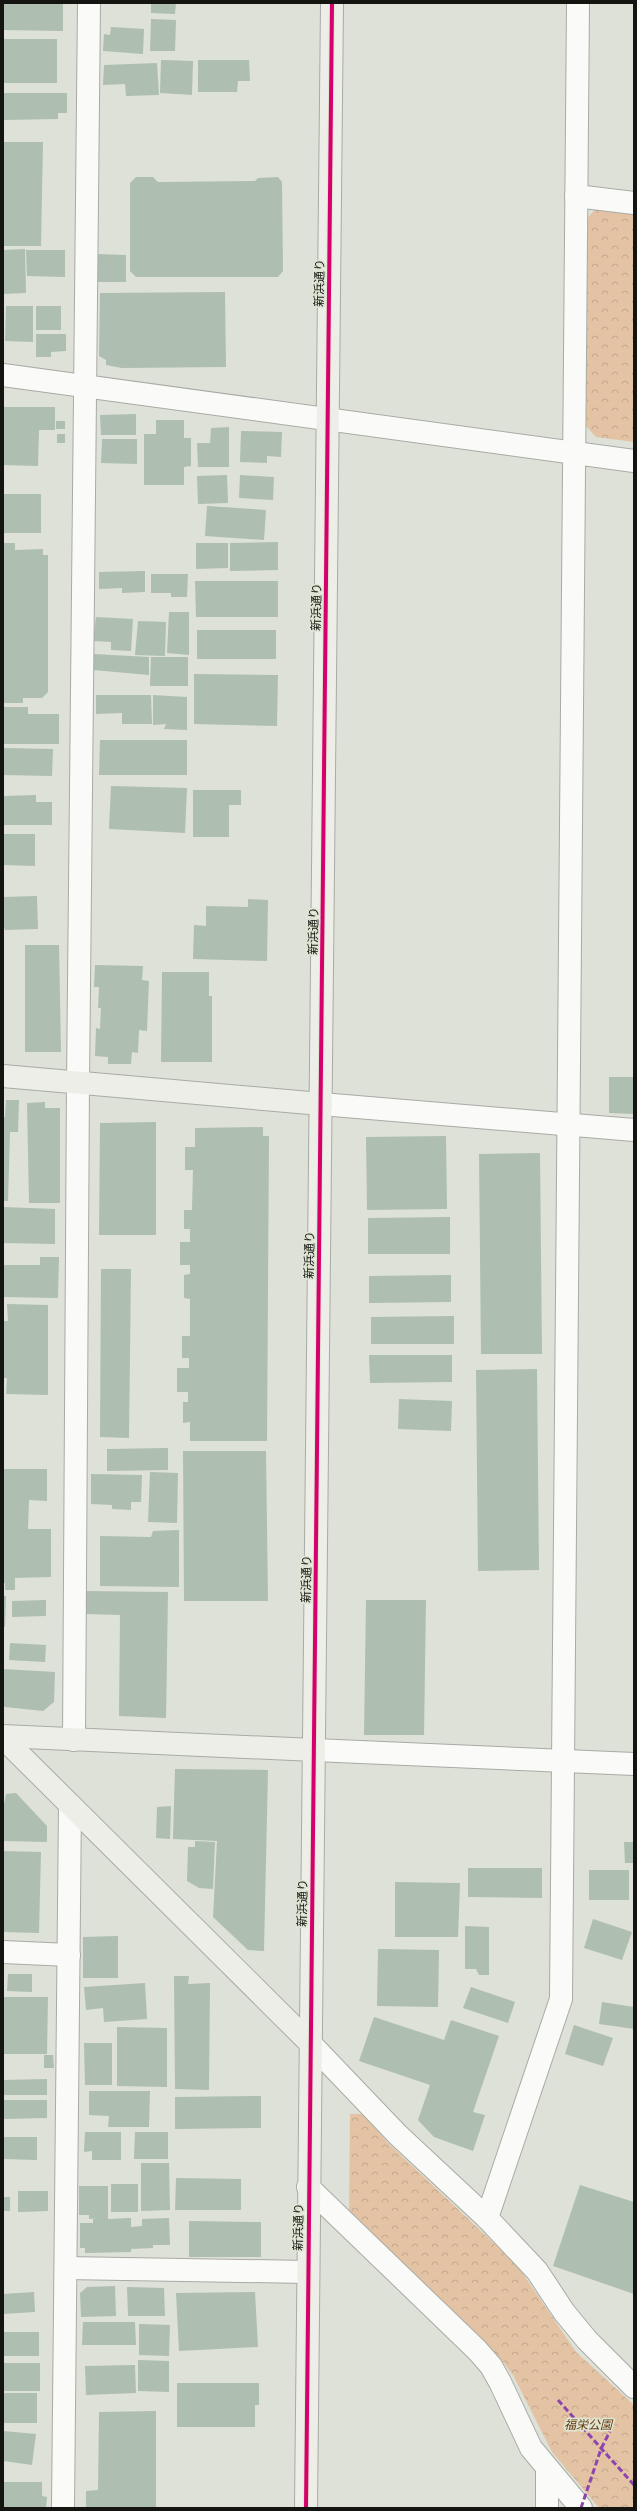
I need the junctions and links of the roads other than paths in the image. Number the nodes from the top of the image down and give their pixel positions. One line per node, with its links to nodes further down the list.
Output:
1 (89, 3): 7 (street)
2 (332, 3): 8 (street, 新浜通り)
3 (578, 3): 4 (street)
4 (576, 196): 5 (street); 9 (street)
5 (634, 203)
6 (3, 375): 7 (street)
7 (85, 386): 8 (street); 12 (street)
8 (328, 419): 9 (street); 13 (street, 新浜通り)
9 (574, 452): 10 (street); 14 (street)
10 (634, 461)
11 (3, 1076): 12 (street)
12 (78, 1083): 13 (street); 17 (street)
13 (321, 1104): 14 (street); 18 (street, 新浜通り)
14 (567, 1123): 15 (street); 19 (street)
15 (634, 1130)
16 (3, 1737): 17 (street); 21 (street)
17 (74, 1740): 18 (street)
18 (314, 1750): 19 (street); 24 (street, 新浜通り)
19 (564, 1760): 20 (street); 26 (street)
20 (634, 1764)
21 (70, 1805): 23 (street); 24 (street)
22 (3, 1952): 23 (street)
23 (69, 1955): 27 (street)
24 (311, 2044): 25 (street, 新浜通り); 26 (street)
25 (308, 2187): 28 (street, 新浜通り); 30 (street)
26 (487, 2218): 29 (street)
27 (66, 2268): 28 (street); 31 (street)
28 (307, 2272): 32 (street, 新浜通り)
29 (632, 2378)
30 (547, 2470): 33 (street); 34 (street)
31 (64, 2508)
32 (306, 2508)
33 (547, 2508)
34 (581, 2508)

